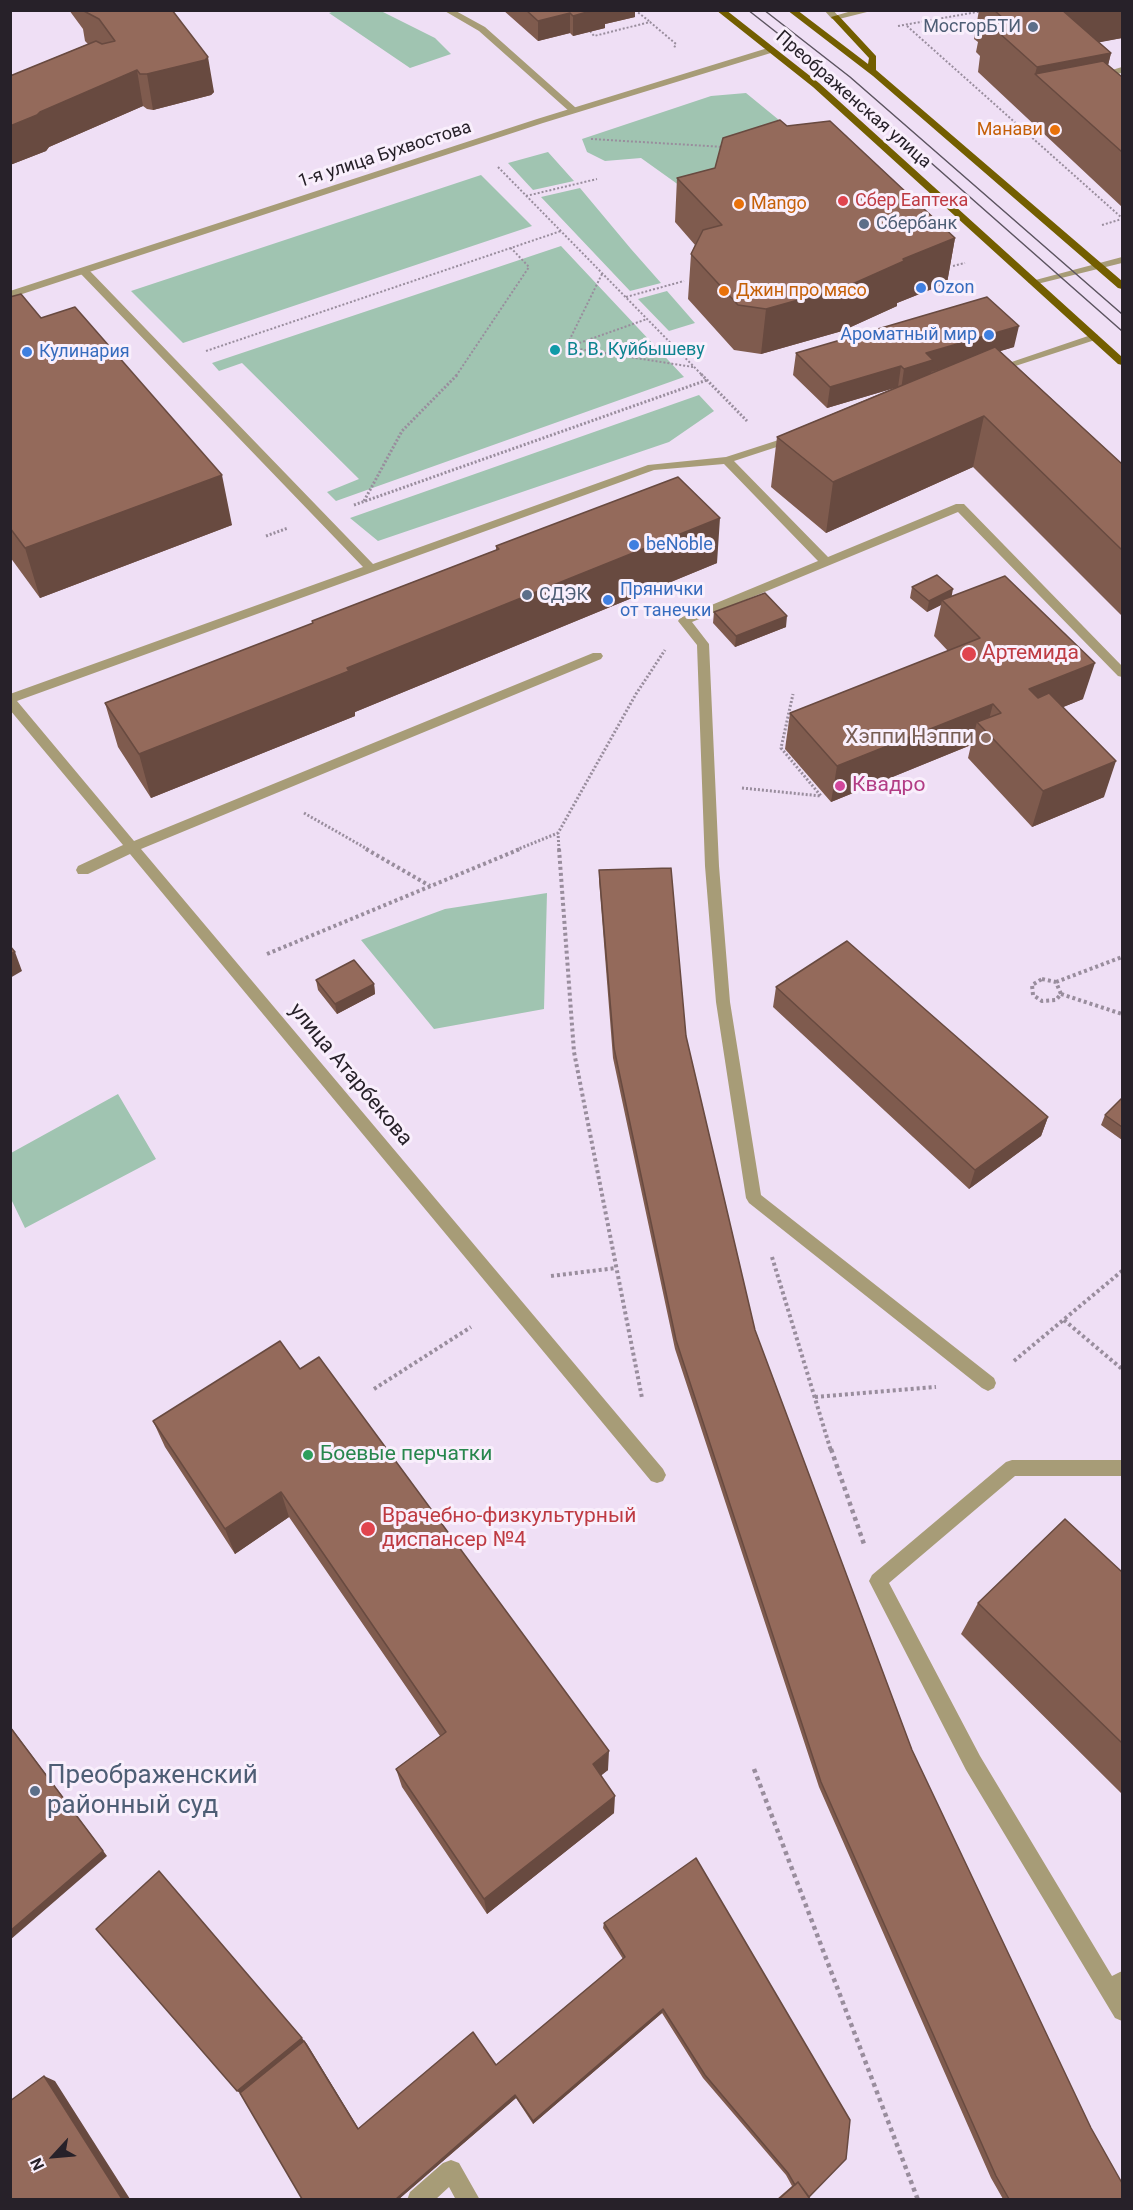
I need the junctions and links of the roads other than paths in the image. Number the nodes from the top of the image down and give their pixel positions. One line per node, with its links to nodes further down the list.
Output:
1 (447, 10): 10 (street)
2 (720, 10): 6 (main road, Преображенская улица)
3 (791, 10): 7 (main road, Преображенская улица)
4 (871, 10): 5 (street)
5 (831, 14): 7 (main road)
6 (771, 50): 10 (street, 1-я улица Бухвостова); 14 (main road, Преображенская улица)
7 (872, 70): 12 (main road, Преображенская улица)
8 (1122, 70): 9 (street)
9 (1106, 73)
10 (573, 110): 13 (street, 1-я улица Бухвостова)
11 (1122, 260): 12 (street)
12 (1097, 265): 14 (street); 15 (main road, Преображенская улица)
13 (84, 272): 16 (street, 1-я улица Бухвостова); 23 (street)
14 (1033, 282): 17 (main road, Преображенская улица)
15 (1122, 286)
16 (10, 295)
17 (1094, 337): 18 (main road, Преображенская улица); 19 (street)
18 (1122, 362)
19 (979, 374)
20 (804, 434): 21 (street)
21 (727, 460): 22 (street); 23 (street)
22 (827, 563): 25 (street); 29 (street)
23 (371, 569): 26 (street)
24 (597, 656): 27 (street)
25 (1122, 673)
26 (10, 700): 27 (street, улица Атарбекова)
27 (132, 847): 28 (street); 31 (street, улица Атарбекова)
28 (83, 870)
29 (988, 1383)
30 (1122, 1468): 32 (street)
31 (657, 1475)
32 (1117, 1987): 33 (street)
33 (1122, 2011)
34 (418, 2199): 35 (street)
35 (469, 2199)

